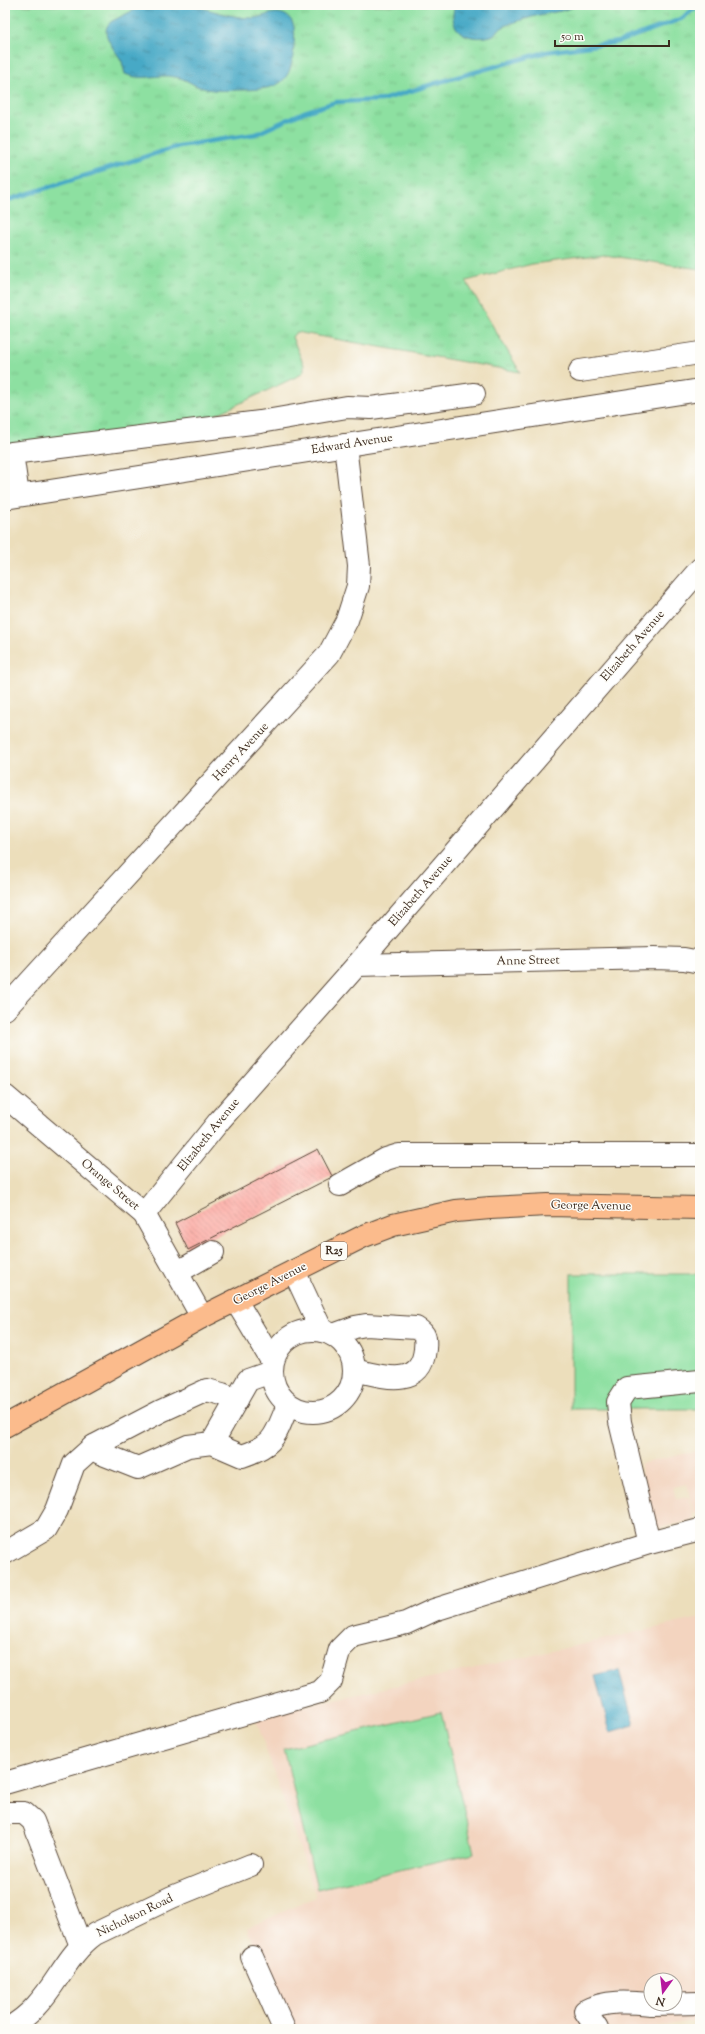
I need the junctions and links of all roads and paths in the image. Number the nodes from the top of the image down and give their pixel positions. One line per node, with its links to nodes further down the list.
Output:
1 (700, 353): 2 (street)
2 (580, 371)
3 (700, 390): 5 (street, Edward Avenue)
4 (474, 394): 6 (street)
5 (345, 444): 6 (street, Edward Avenue); 10 (street, Henry Avenue)
6 (11, 497)
7 (700, 569): 9 (street, Elizabeth Avenue)
8 (700, 962): 9 (street, Anne Street)
9 (357, 965): 15 (street, Elizabeth Avenue)
10 (5, 1009)
11 (5, 1096): 15 (street, Orange Street)
12 (700, 1155): 13 (street)
13 (340, 1185)
14 (700, 1208): 18 (main road, George Avenue / R25)
15 (144, 1214): 17 (street, Orange Street)
16 (213, 1252): 17 (street)
17 (178, 1272): 20 (street, Orange Street)
18 (294, 1272): 19 (main road, George Avenue / R25); 21 (street)
19 (236, 1301): 20 (main road, George Avenue / R25); 22 (street)
20 (202, 1317): 27 (main road, George Avenue / R25)
21 (328, 1333): 22 (street); 23 (street); 23 (street)
22 (272, 1367): 25 (street); 26 (street)
23 (354, 1370): 26 (street)
24 (700, 1381): 31 (street)
25 (237, 1400): 28 (street); 29 (street)
26 (288, 1405): 28 (street)
27 (5, 1426)
28 (212, 1443): 29 (street)
29 (94, 1446): 32 (street)
30 (700, 1530): 31 (street)
31 (648, 1543): 33 (street)
32 (5, 1552)
33 (5, 1783)
34 (5, 1814): 36 (street)
35 (252, 1865): 36 (street, Nicholson Road)
36 (81, 1946): 41 (street, Nicholson Road)
37 (252, 1957): 42 (street)
38 (643, 2003): 43 (street)
39 (683, 2003): 40 (street)
40 (700, 2003)
41 (7, 2029)
42 (284, 2029)
43 (597, 2029)

